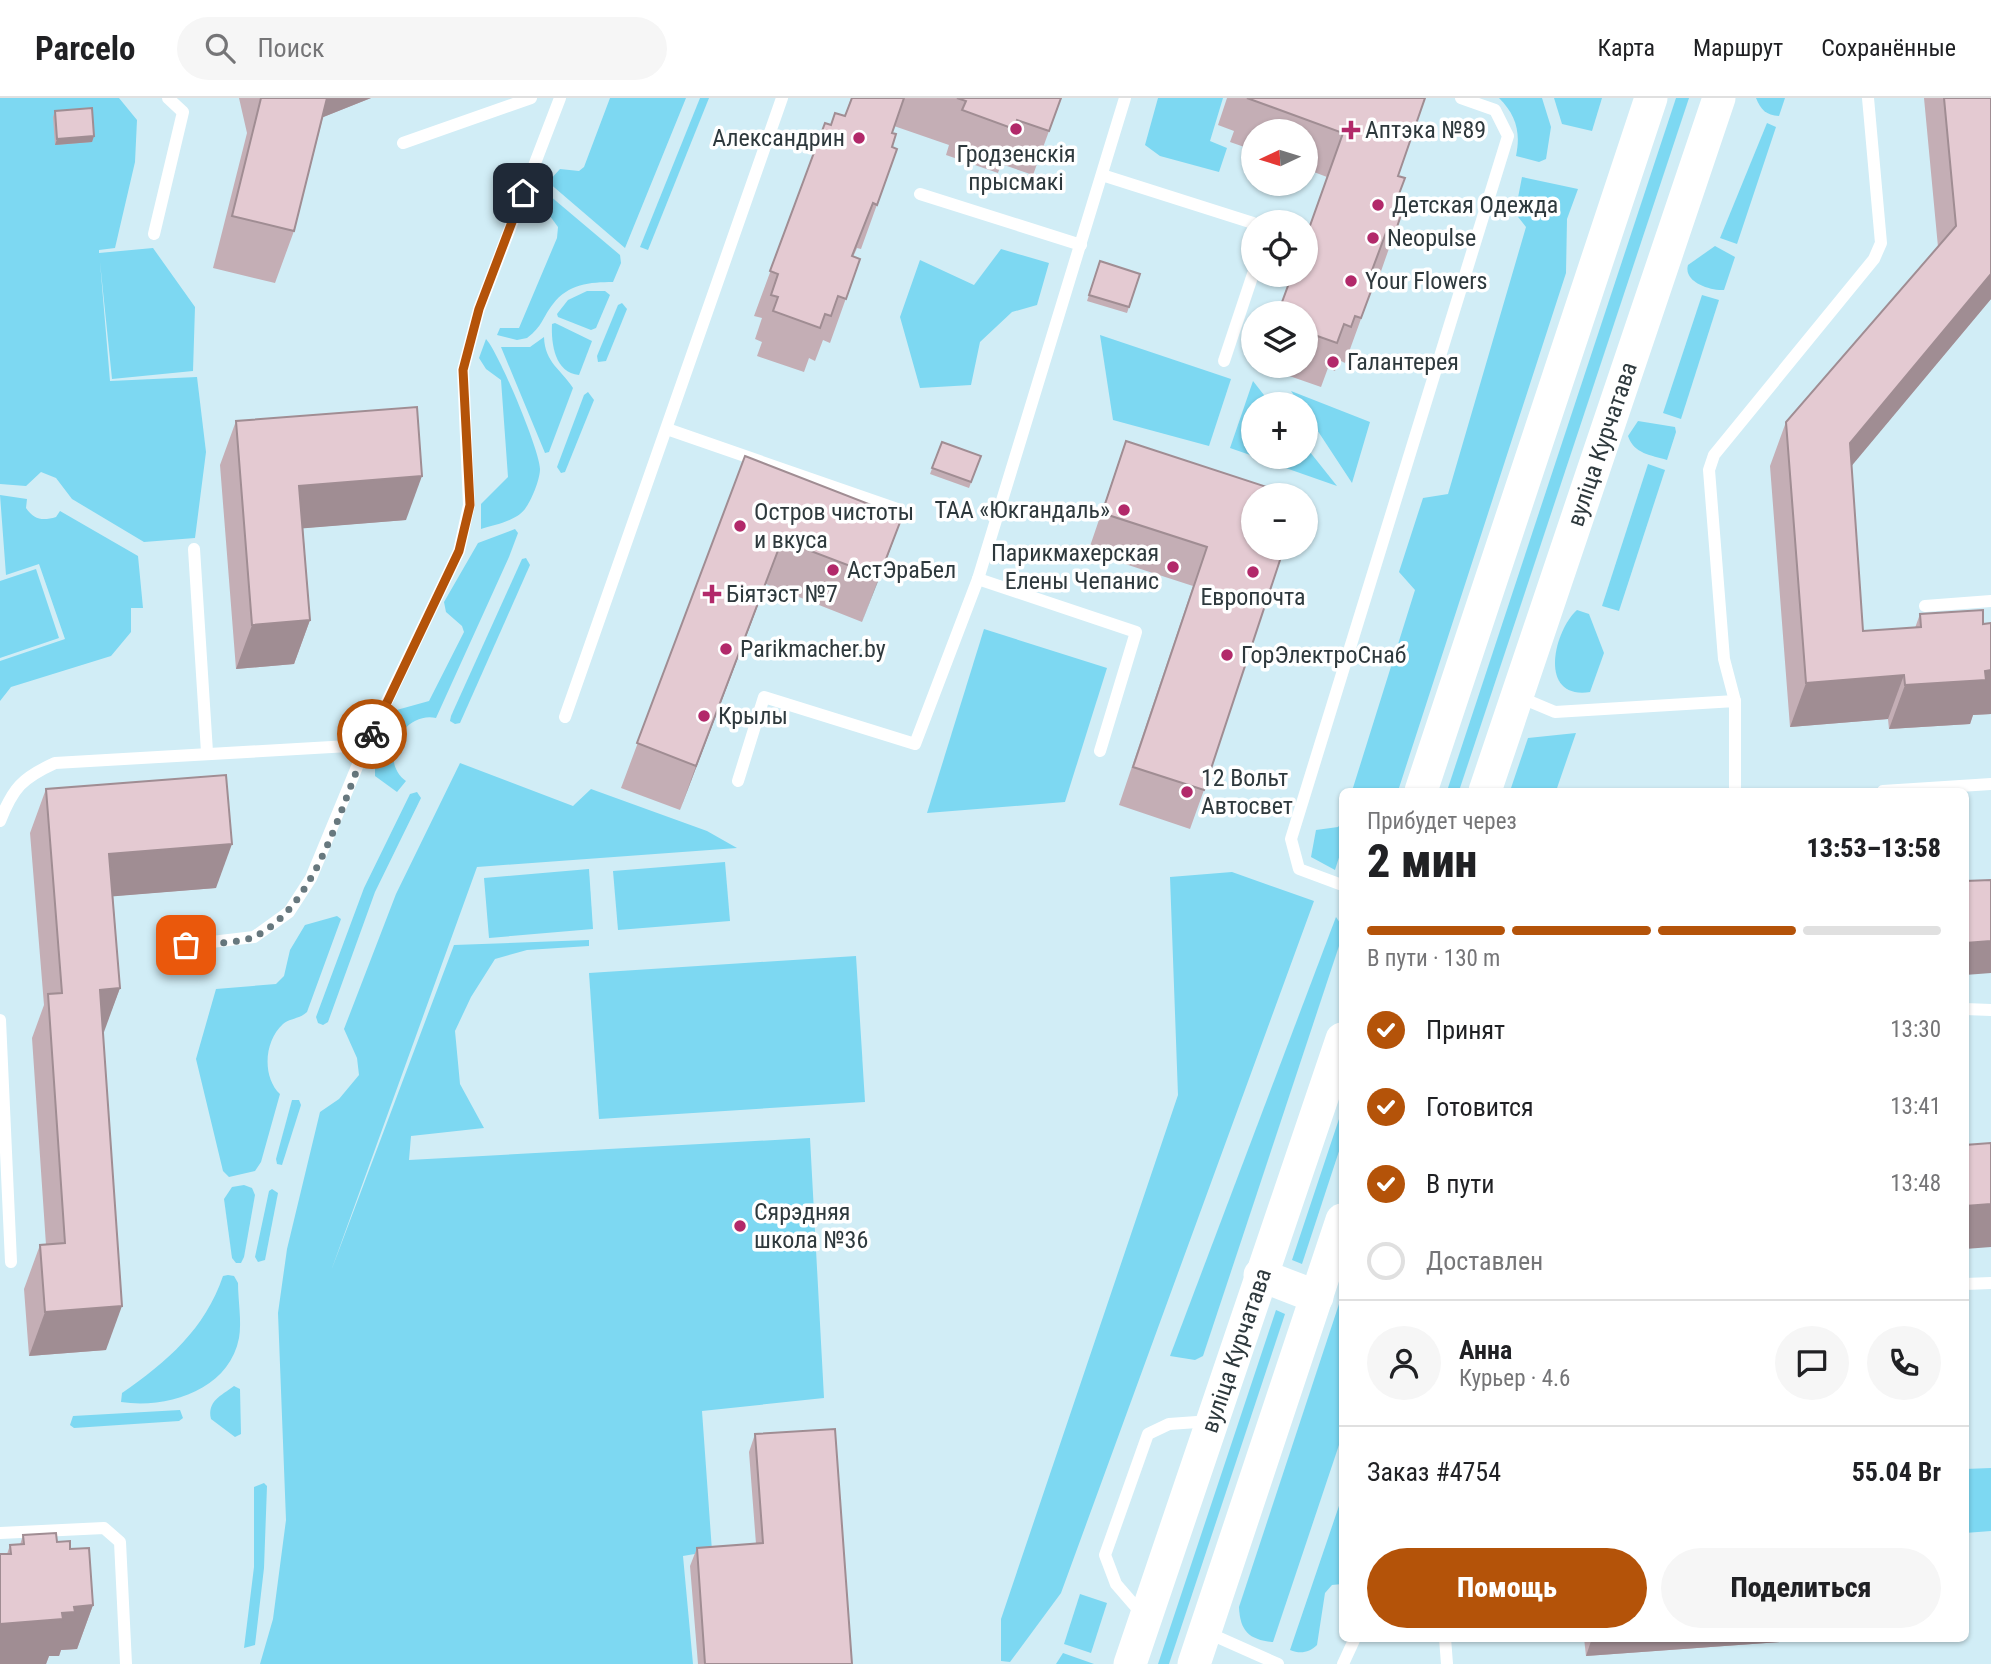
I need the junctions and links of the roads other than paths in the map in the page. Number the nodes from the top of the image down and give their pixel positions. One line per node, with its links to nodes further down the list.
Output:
1 (168, 98): 14 (lane)
2 (531, 98): 10 (lane)
3 (560, 98): 27 (lane)
4 (782, 98): 18 (lane)
5 (1125, 98): 11 (lane)
6 (1461, 98): 37 (lane)
7 (1651, 98): 32 (main road)
8 (1718, 98): 24 (main road, вуліца Курчатава)
9 (1868, 98): 25 (lane)
10 (403, 143)
11 (1102, 175): 13 (lane); 15 (lane)
12 (920, 194): 15 (lane)
13 (1241, 219)
14 (155, 234)
15 (1081, 245): 21 (lane)
16 (1249, 287): 17 (lane)
17 (1224, 361)
18 (667, 429): 19 (lane); 26 (lane)
19 (900, 510)
20 (194, 550): 29 (lane)
21 (978, 579): 28 (lane); 30 (lane)
22 (1991, 601): 23 (lane)
23 (1925, 606)
24 (1517, 696): 25 (lane); 33 (main road, вуліца Курчатава)
25 (1735, 701): 34 (lane)
26 (565, 717)
27 (366, 745): 29 (lane); 38 (lane)
28 (1100, 751)
29 (208, 752): 36 (lane)
30 (738, 781)
31 (1991, 784): 35 (lane)
32 (1423, 788)
33 (1486, 788)
34 (1735, 788)
35 (1929, 788)
36 (0, 821)
37 (1339, 884)
38 (186, 945)
39 (1969, 1009): 40 (lane)
40 (1991, 1010)
41 (0, 1020): 44 (lane)
42 (1339, 1048): 45 (main road, вуліца Курчатава)
43 (1339, 1229): 48 (main road)
44 (11, 1262)
45 (1260, 1275): 48 (main road); 49 (main road, вуліца Курчатава)
46 (1991, 1283): 47 (lane)
47 (1969, 1284)
48 (1317, 1297): 52 (main road)
49 (1212, 1421): 51 (main road, вуліца Курчатава); 51 (lane)
50 (0, 1533): 55 (lane)
51 (1145, 1618): 56 (main road, вуліца Курчатава)
52 (1205, 1632): 57 (main road); 58 (lane)
53 (1353, 1642): 59 (lane)
54 (1445, 1642): 60 (lane)
55 (126, 1664)
56 (1130, 1664)
57 (1194, 1664)
58 (1278, 1664)
59 (1343, 1664)
60 (1447, 1664)

